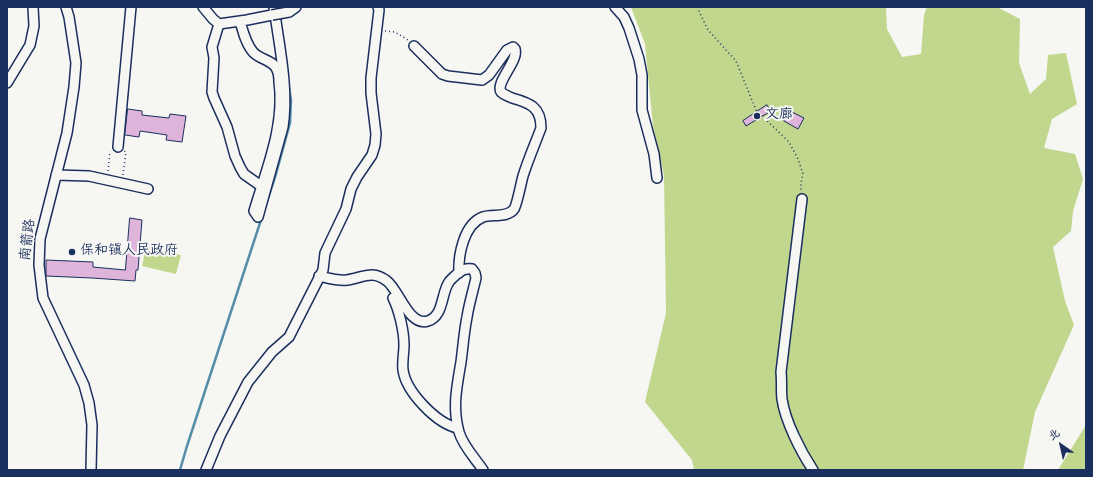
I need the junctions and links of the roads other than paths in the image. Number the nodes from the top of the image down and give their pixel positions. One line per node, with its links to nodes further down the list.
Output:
1 (33, 7): 12 (street)
2 (66, 7): 14 (street, 南箭路)
3 (131, 7): 13 (street)
4 (203, 7): 10 (street)
5 (378, 7): 20 (street)
6 (615, 7): 15 (street)
7 (292, 9): 8 (street, bridge)
8 (273, 11): 9 (street); 16 (street)
9 (240, 21): 10 (street); 16 (street)
10 (219, 24): 16 (street)
11 (414, 46): 19 (street)
12 (7, 83)
13 (118, 150)
14 (56, 175): 17 (street); 23 (street, 南箭路)
15 (657, 178)
16 (261, 186)
17 (148, 188)
18 (802, 200): 26 (street)
19 (459, 273): 21 (street); 22 (street)
20 (319, 276): 21 (street); 24 (street)
21 (388, 282): 22 (street)
22 (458, 428): 25 (street)
23 (91, 470)
24 (206, 470)
25 (483, 470)
26 (813, 470)

